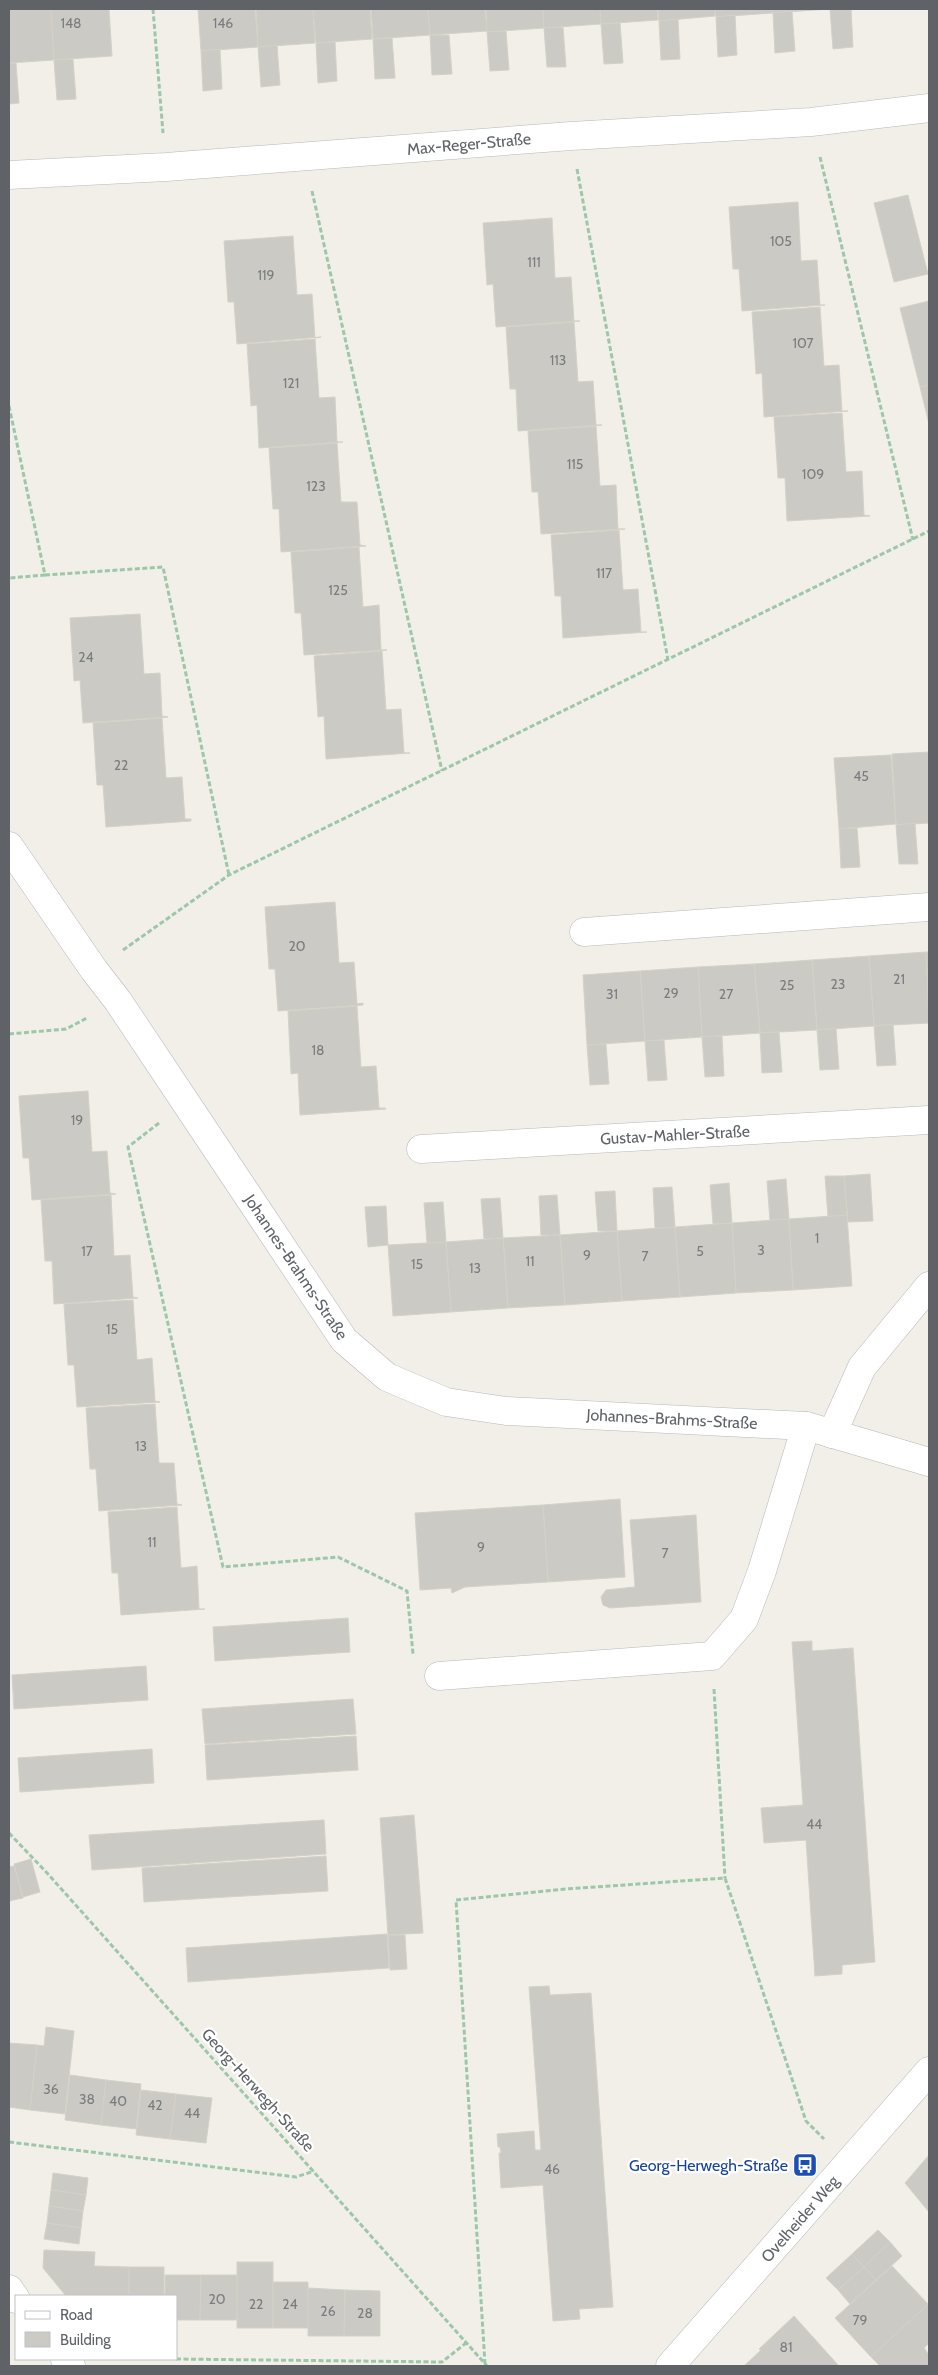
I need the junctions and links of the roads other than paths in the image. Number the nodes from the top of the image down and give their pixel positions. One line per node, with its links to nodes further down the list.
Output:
1 (929, 108): 2 (street, Max-Reger-Straße)
2 (9, 175)
3 (9, 846): 9 (street, Johannes-Brahms-Straße)
4 (929, 906): 5 (street)
5 (584, 932)
6 (929, 1120): 7 (street, Gustav-Mahler-Straße)
7 (421, 1149)
8 (929, 1286): 10 (street)
9 (806, 1426): 10 (street, Johannes-Brahms-Straße); 12 (street)
10 (832, 1434): 11 (street, Johannes-Brahms-Straße)
11 (929, 1462)
12 (439, 1676)
13 (929, 2070): 14 (street, Ovelheider Weg)
14 (670, 2366)

